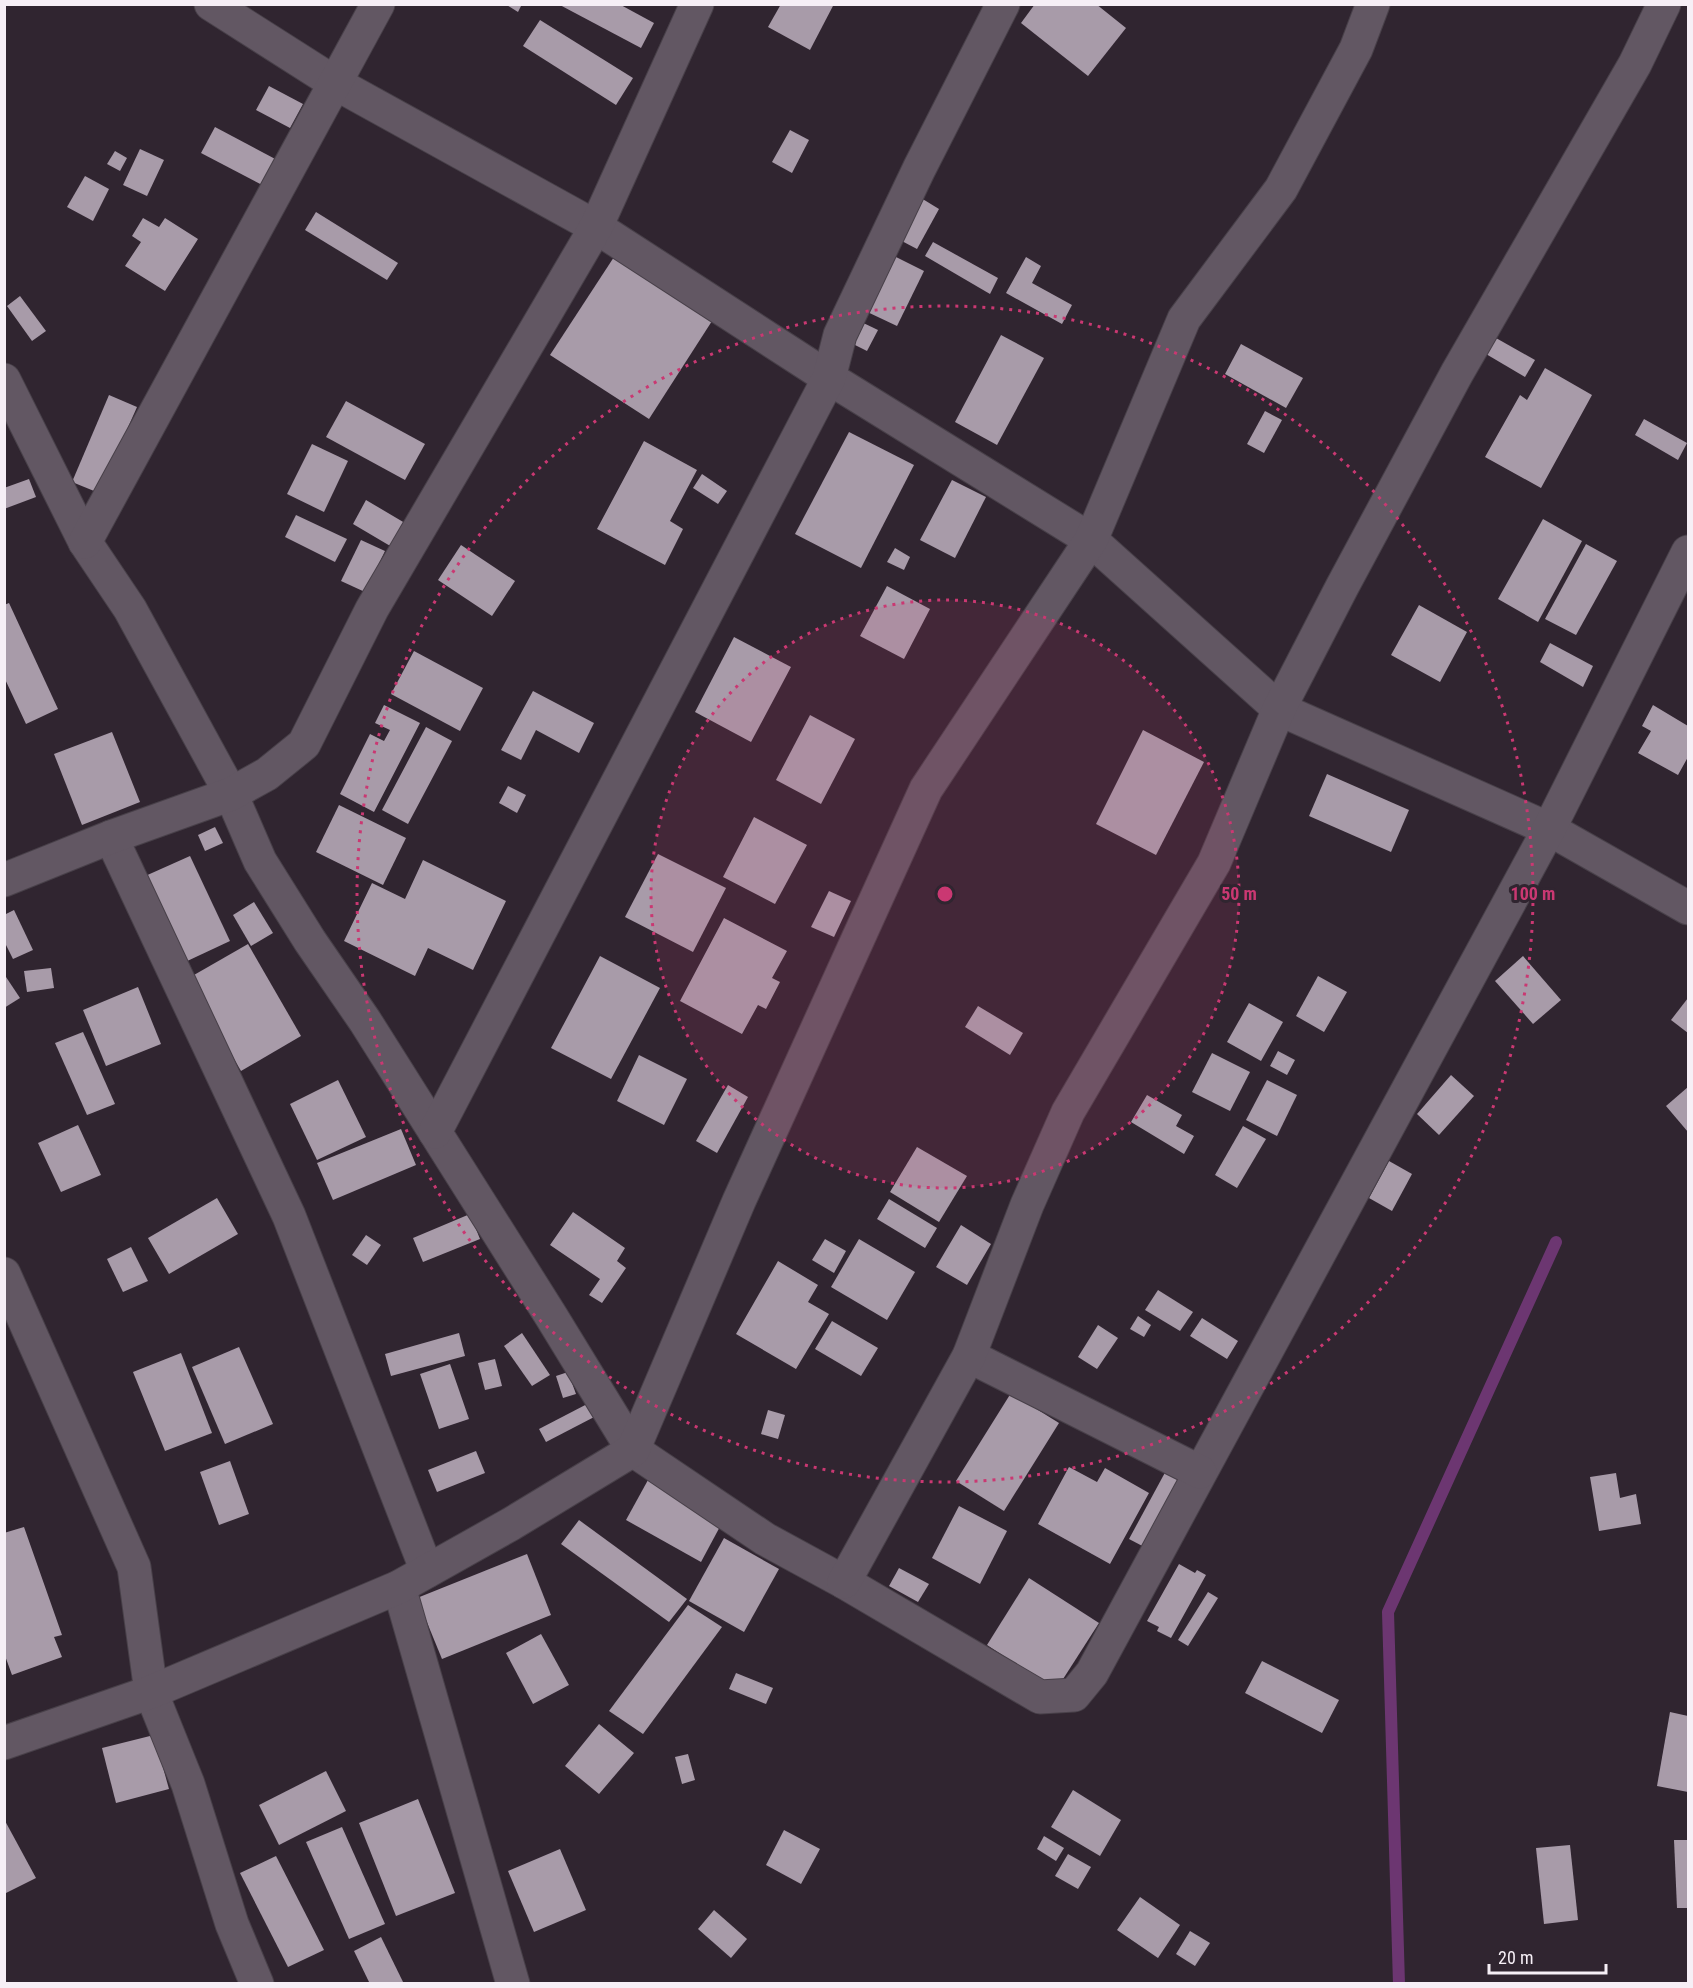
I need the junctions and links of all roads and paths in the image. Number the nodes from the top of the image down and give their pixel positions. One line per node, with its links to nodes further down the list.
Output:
1 (211, 4): 7 (street)
2 (378, 4): 7 (street)
3 (697, 4): 8 (street)
4 (1003, 4): 9 (street)
5 (1373, 4): 11 (street)
6 (1664, 4): 14 (street)
7 (335, 83): 8 (street); 12 (street)
8 (596, 226): 9 (street); 15 (street)
9 (829, 378): 11 (street); 20 (street)
10 (4, 380): 12 (street)
11 (1091, 540): 14 (street); 23 (street)
12 (85, 542): 15 (street)
13 (1689, 552): 16 (street)
14 (1279, 709): 16 (street); 22 (street)
15 (231, 794): 17 (street); 20 (street)
16 (1549, 829): 19 (street); 24 (street)
17 (111, 837): 18 (street); 25 (street)
18 (4, 880)
19 (1689, 908)
20 (435, 1132): 23 (street)
21 (4, 1274): 28 (street)
22 (969, 1356): 24 (street); 26 (street)
23 (633, 1450): 25 (street); 26 (street)
24 (1200, 1472): 26 (street)
25 (427, 1571): 27 (street)
26 (844, 1582)
27 (399, 1587): 28 (street); 31 (street)
28 (151, 1692): 29 (street); 30 (street)
29 (4, 1743)
30 (257, 1983)
31 (513, 1983)

